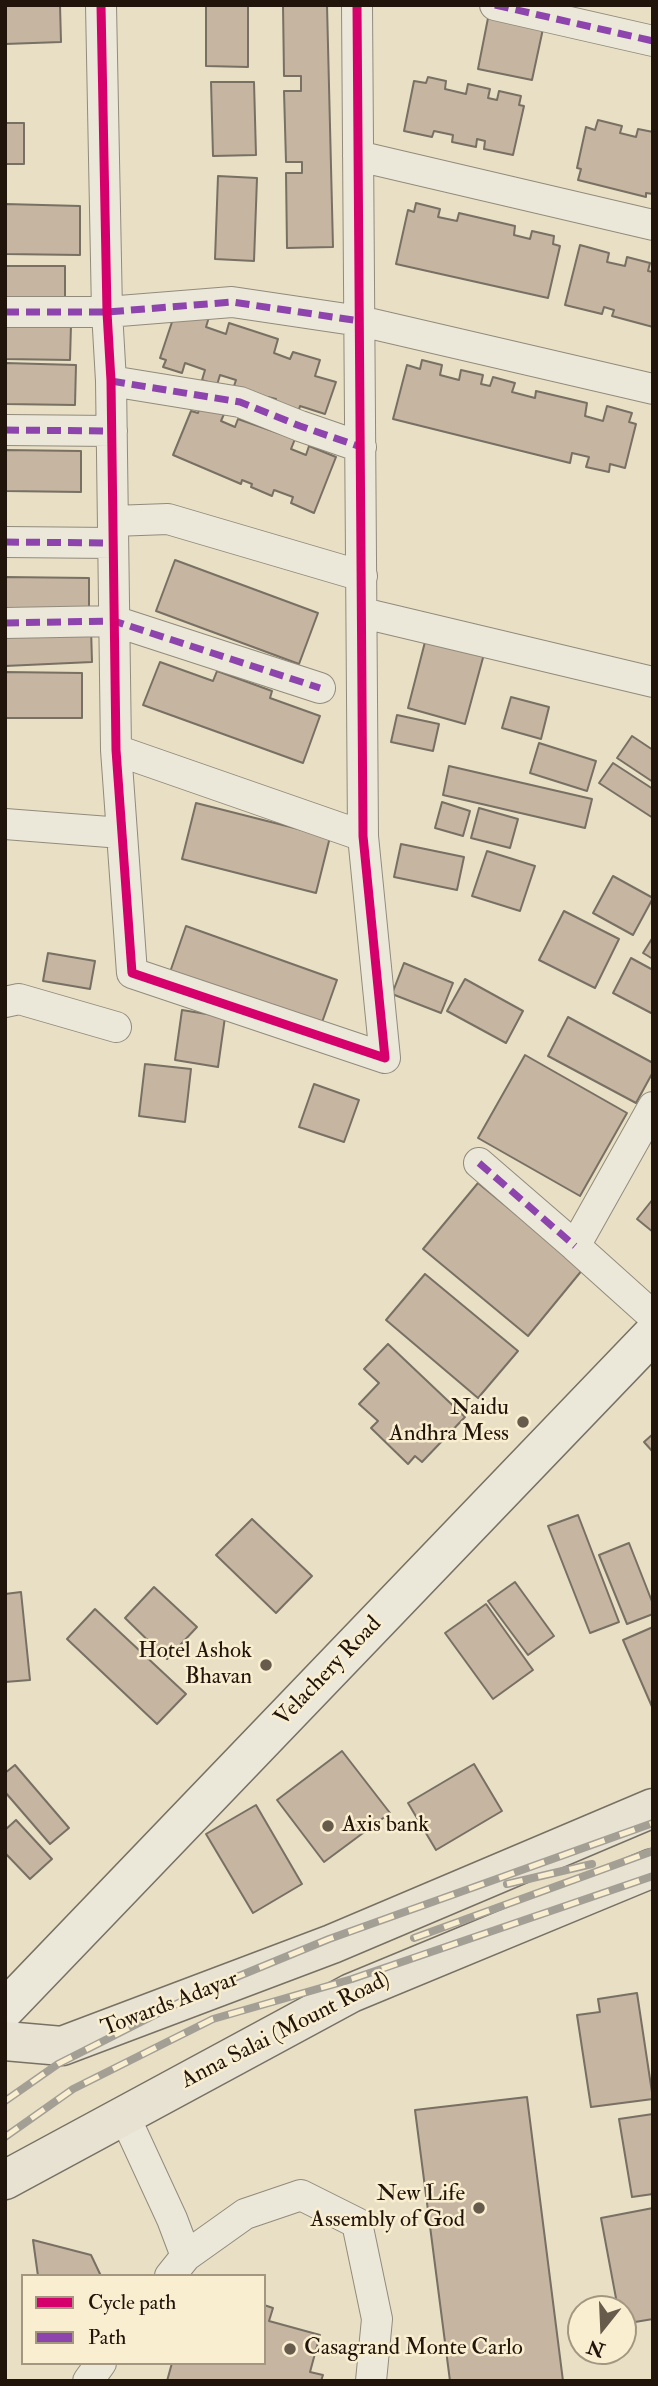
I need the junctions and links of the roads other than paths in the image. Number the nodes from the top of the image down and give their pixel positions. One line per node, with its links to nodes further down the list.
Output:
1 (101, 5): 8 (street)
2 (357, 5): 5 (street)
3 (495, 5): 4 (street)
4 (653, 41)
5 (358, 156): 6 (street); 9 (street)
6 (653, 225)
7 (5, 312): 8 (street)
8 (107, 312): 9 (street); 10 (street)
9 (360, 321): 11 (street); 14 (street)
10 (111, 381): 13 (street); 14 (street)
11 (653, 389)
12 (5, 430): 13 (street)
13 (111, 432): 15 (street)
14 (361, 447): 17 (street)
15 (113, 532): 16 (street); 17 (street); 19 (street)
16 (5, 542)
17 (362, 576): 18 (street)
18 (363, 613): 21 (street); 26 (street)
19 (114, 621): 20 (street); 22 (street); 23 (street)
20 (5, 623)
21 (653, 682)
22 (320, 688)
23 (116, 750): 25 (street); 26 (street)
24 (5, 824): 25 (street)
25 (122, 833): 26 (street)
26 (363, 836)
27 (5, 1002): 28 (street)
28 (116, 1027)
29 (653, 1107): 31 (street)
30 (479, 1163): 31 (street)
31 (575, 1246): 32 (street)
32 (653, 1317)
33 (653, 1334): 36 (main road, Velachery Road)
34 (653, 1808): 37 (main road, Towards Adayar)
35 (653, 1868): 38 (main road, Anna Salai (Mount Road))
36 (5, 2009)
37 (5, 2041)
38 (124, 2115): 39 (main road, Anna Salai (Mount Road)); 40 (street)
39 (5, 2180)
40 (178, 2266): 43 (street)
41 (100, 2365): 42 (street)
42 (88, 2381)
43 (371, 2381)

